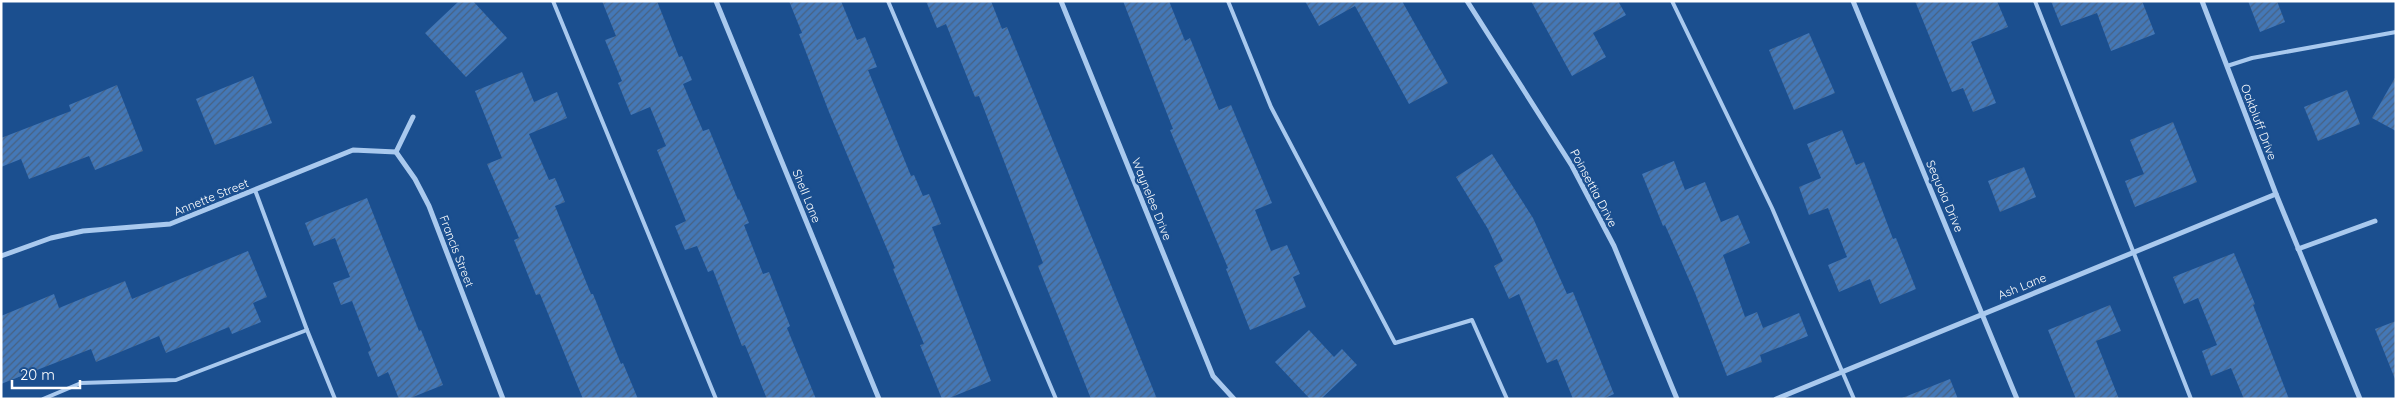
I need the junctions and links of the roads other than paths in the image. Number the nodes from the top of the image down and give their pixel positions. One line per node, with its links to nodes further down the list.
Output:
1 (553, 1): 27 (lane)
2 (716, 1): 28 (street, Shell Lane)
3 (888, 1): 29 (lane)
4 (1061, 1): 30 (street, Waynelee Drive)
5 (1228, 1): 31 (lane)
6 (1467, 1): 32 (street, Poinsettia Drive)
7 (1672, 1): 23 (lane)
8 (1853, 1): 21 (street, Sequoia Drive)
9 (2035, 1): 19 (lane)
10 (2202, 1): 12 (street, Oakbluff Drive)
11 (2396, 32): 12 (lane)
12 (2227, 66): 16 (street, Oakbluff Drive)
13 (414, 117): 14 (street)
14 (396, 152): 15 (street, Annette Street); 26 (street, Francis Street)
15 (255, 190): 20 (street, Annette Street); 22 (lane)
16 (2276, 194): 18 (street, Oakbluff Drive); 19 (street, Ash Lane)
17 (2375, 221): 18 (street)
18 (2298, 249): 37 (street, Oakbluff Drive)
19 (2132, 252): 21 (street, Ash Lane); 36 (lane)
20 (1, 256)
21 (1982, 313): 23 (street, Ash Lane); 35 (street, Sequoia Drive)
22 (307, 330): 24 (lane); 25 (lane)
23 (1842, 371): 33 (street, Ash Lane); 34 (lane)
24 (44, 399)
25 (335, 399)
26 (503, 399)
27 (716, 399)
28 (879, 399)
29 (1056, 399)
30 (1234, 399)
31 (1507, 399)
32 (1677, 399)
33 (1776, 399)
34 (1854, 399)
35 (2017, 399)
36 (2191, 399)
37 (2360, 399)

